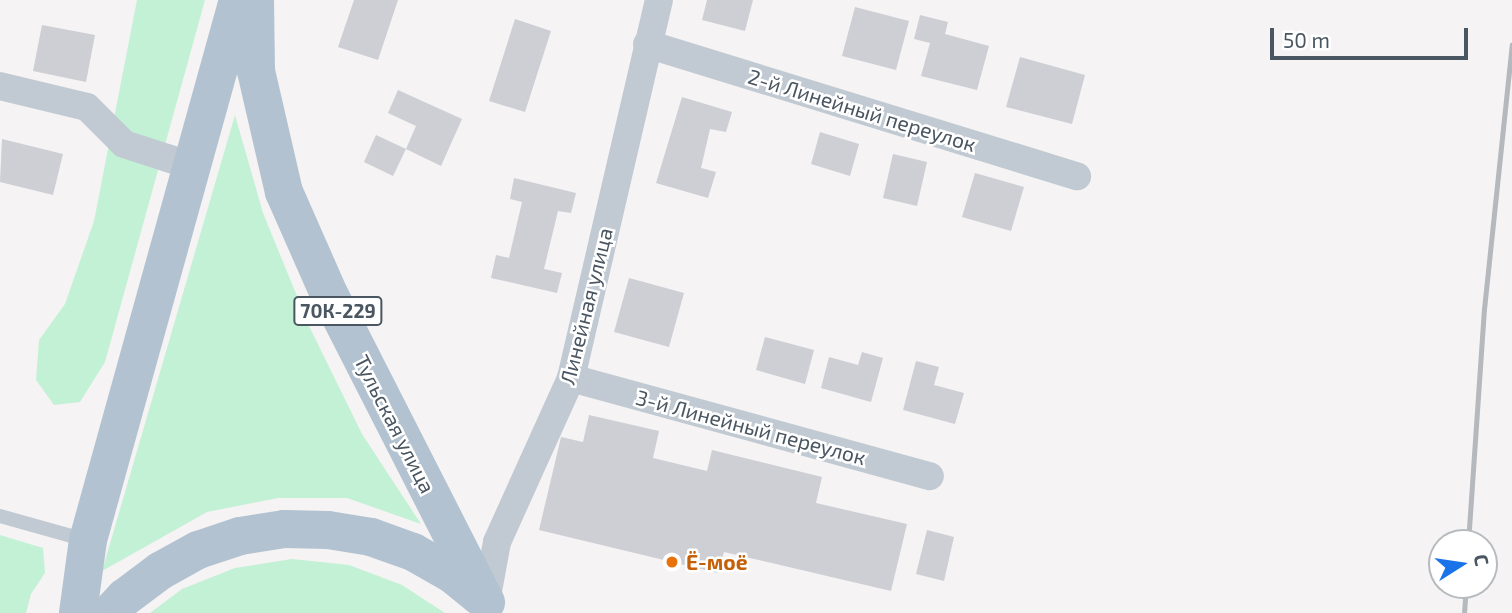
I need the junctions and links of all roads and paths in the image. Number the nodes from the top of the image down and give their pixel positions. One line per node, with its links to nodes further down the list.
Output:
1 (238, 0): 6 (main road)
2 (255, 0): 12 (main road, Тульская улица / 70К-229)
3 (659, 0): 4 (street, Линейная улица)
4 (647, 44): 7 (street, 2-й Линейный переулок); 8 (street, Линейная улица)
5 (0, 86): 6 (street)
6 (192, 166): 11 (main road)
7 (1077, 176)
8 (571, 378): 9 (street, 3-й Линейный переулок); 12 (street, Линейная улица)
9 (930, 476)
10 (0, 516): 11 (lane)
11 (88, 540): 13 (main road)
12 (491, 607): 14 (main road)
13 (78, 613)
14 (110, 613)

